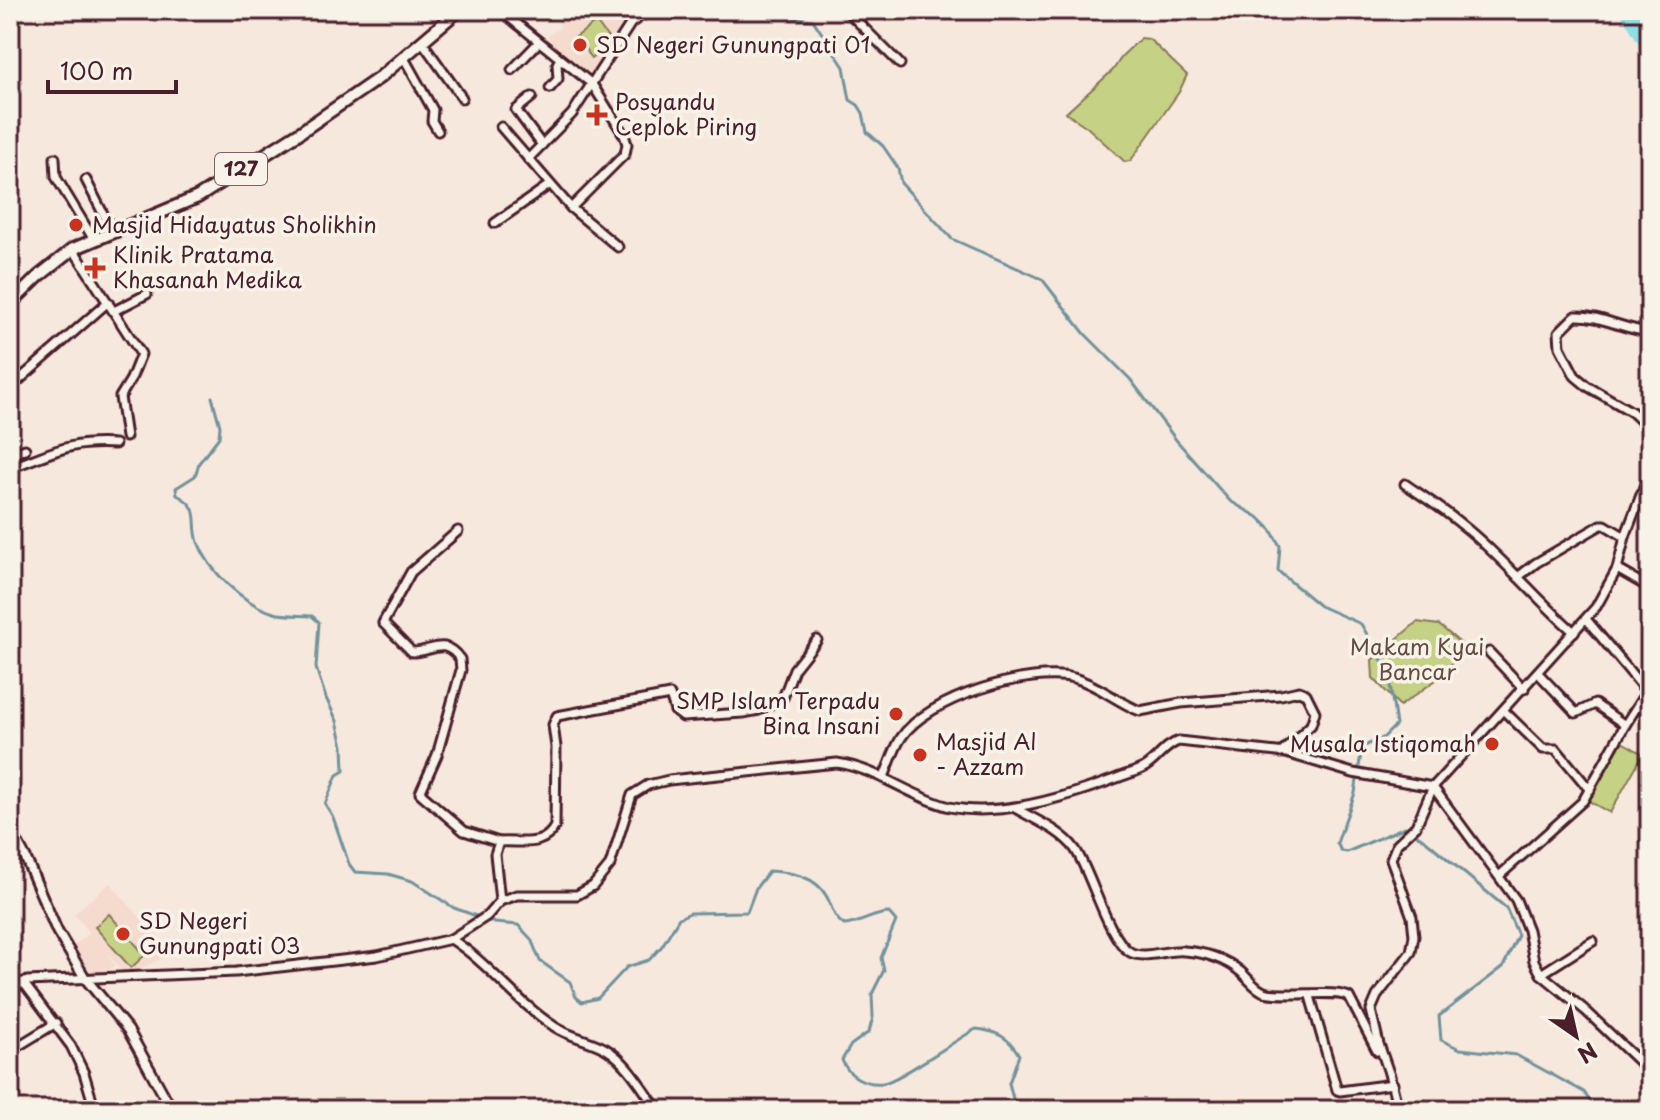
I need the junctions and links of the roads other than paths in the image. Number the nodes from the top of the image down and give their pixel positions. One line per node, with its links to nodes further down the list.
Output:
1 (459, 10): 6 (main road, 127)
2 (500, 10): 5 (street)
3 (650, 10): 11 (street)
4 (846, 10): 9 (street)
5 (539, 42): 8 (street); 10 (street)
6 (423, 43): 7 (main road, 127); 14 (street)
7 (404, 58): 16 (street); 24 (main road, 127)
8 (560, 59): 11 (street); 12 (street)
9 (900, 64)
10 (512, 70)
11 (592, 84): 17 (street); 22 (street)
12 (550, 88)
13 (532, 97): 17 (street)
14 (462, 98)
15 (501, 127): 19 (street)
16 (438, 131)
17 (542, 145): 19 (street)
18 (55, 158): 25 (street)
19 (528, 159): 21 (street)
20 (86, 180): 24 (street)
21 (549, 185): 22 (street); 23 (street)
22 (571, 208): 26 (street)
23 (495, 223)
24 (112, 231): 25 (main road, 127)
25 (94, 240): 27 (main road, 127)
26 (618, 247)
27 (73, 249): 29 (street); 30 (main road, 127)
28 (147, 294): 31 (street)
29 (108, 302): 31 (street); 33 (street)
30 (10, 304)
31 (114, 311): 35 (street)
32 (1650, 332): 34 (street)
33 (10, 388)
34 (1650, 429)
35 (126, 437)
36 (115, 444): 39 (street)
37 (25, 449): 38 (street)
38 (10, 455)
39 (10, 468)
40 (1650, 471): 43 (street)
41 (1405, 484): 45 (street)
42 (458, 531): 62 (street)
43 (1625, 537): 44 (street); 45 (street)
44 (1617, 569): 46 (street); 47 (street)
45 (1518, 577): 48 (street)
46 (1650, 588)
47 (1586, 619): 48 (street); 53 (street)
48 (1574, 632): 51 (street)
49 (817, 640): 62 (street)
50 (1489, 652): 52 (street)
51 (1538, 673): 52 (street); 55 (street)
52 (1524, 689): 54 (street)
53 (1648, 689): 55 (street)
54 (1504, 711): 58 (street); 59 (street)
55 (1625, 725): 59 (street)
56 (1281, 753): 57 (street); 58 (street); 60 (street)
57 (884, 777): 60 (street); 64 (street)
58 (1433, 787): 63 (street); 75 (street)
59 (1590, 790): 63 (street)
60 (1015, 808): 71 (street)
61 (10, 829): 68 (street)
62 (499, 842): 64 (street)
63 (1499, 876): 67 (street)
64 (500, 901): 65 (street)
65 (451, 939): 68 (street); 78 (street)
66 (1593, 941): 67 (street)
67 (1541, 974): 74 (street)
68 (85, 978): 69 (street); 77 (street)
69 (23, 982): 70 (street); 72 (street)
70 (10, 990)
71 (1310, 996): 75 (street); 75 (street)
72 (56, 1023): 73 (street); 76 (street)
73 (10, 1051)
74 (1650, 1072)
75 (1392, 1080): 79 (street)
76 (95, 1110)
77 (172, 1110)
78 (658, 1110)
79 (1398, 1110)

